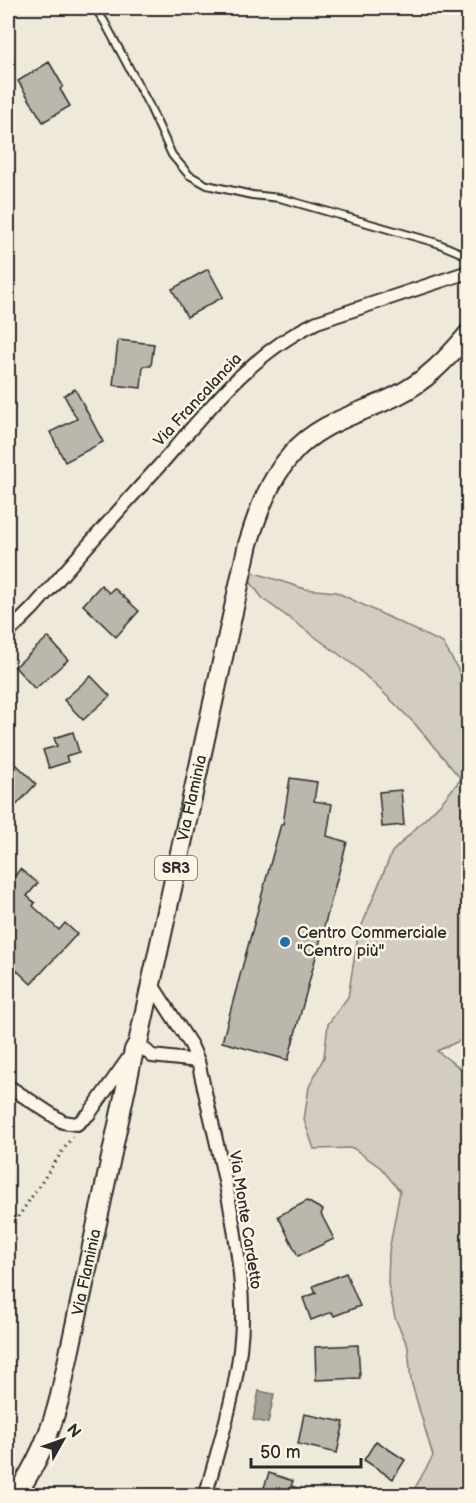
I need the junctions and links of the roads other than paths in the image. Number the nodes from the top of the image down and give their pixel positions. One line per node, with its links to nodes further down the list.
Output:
1 (95, 8): 2 (lane)
2 (468, 256)
3 (468, 272): 5 (street, Via Francalancia)
4 (468, 334): 6 (main road, Via Flaminia / SR3)
5 (8, 633)
6 (151, 983): 7 (main road, Via Flaminia / SR3); 8 (street, Via Monte Cardetto)
7 (145, 1011): 8 (street); 9 (main road, Via Flaminia / SR3)
8 (170, 1011): 10 (street, Via Monte Cardetto)
9 (136, 1046): 10 (street); 11 (street); 13 (main road, Via Flaminia / SR3)
10 (198, 1061): 12 (street, Via Monte Cardetto)
11 (8, 1086)
12 (207, 1490)
13 (15, 1496)

